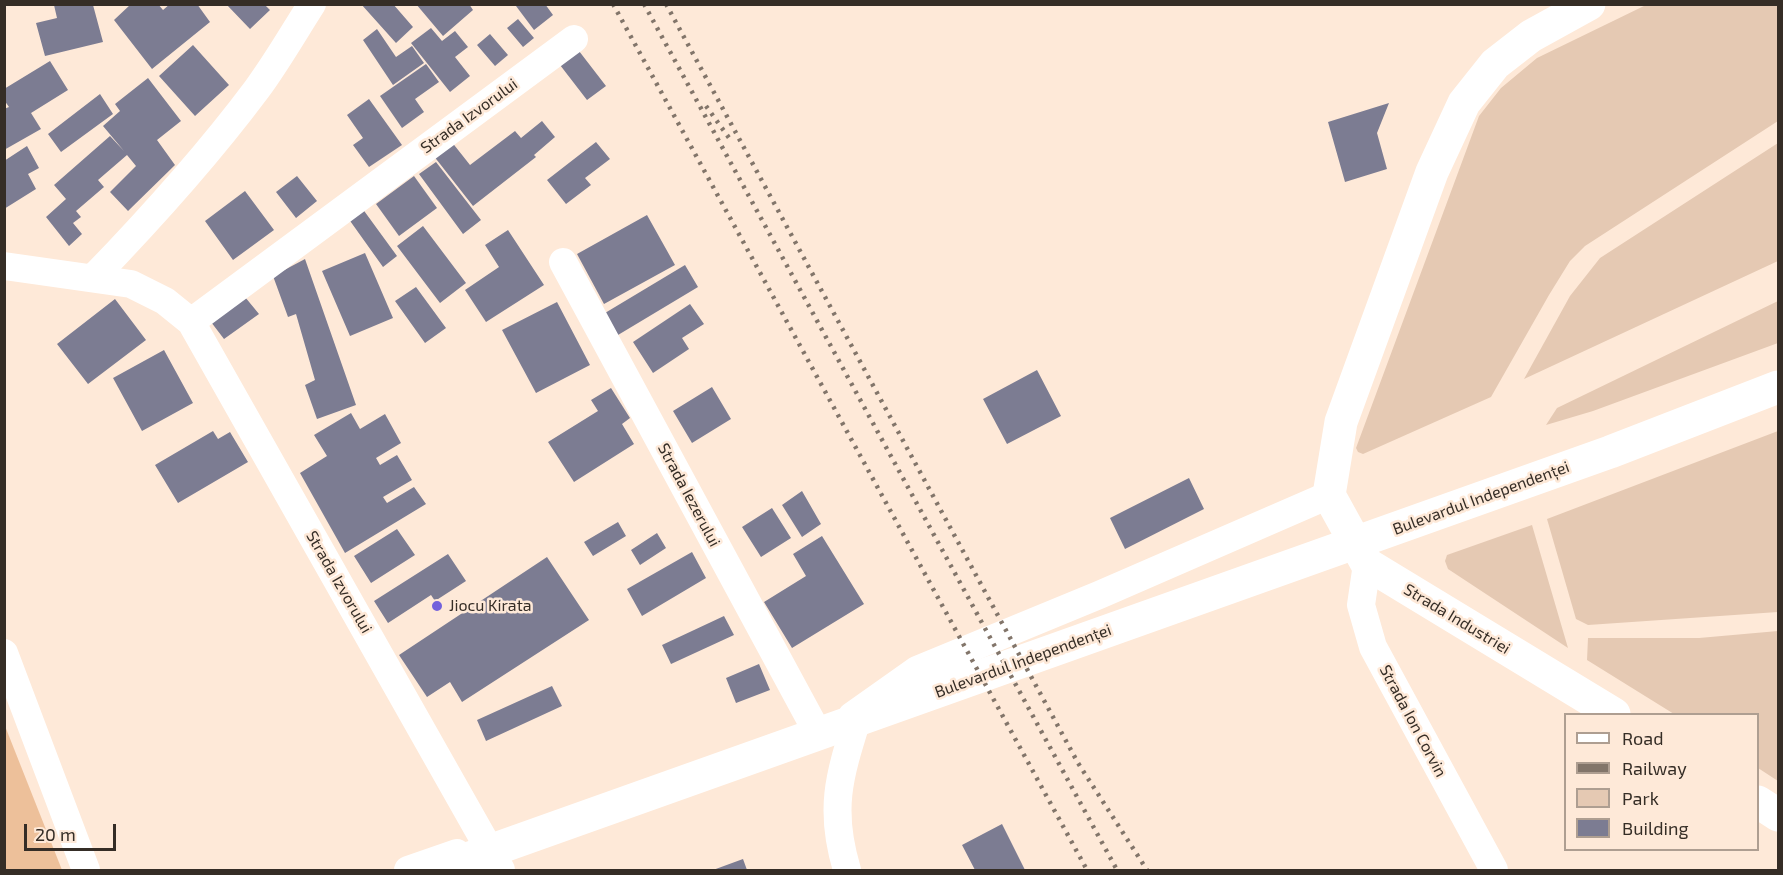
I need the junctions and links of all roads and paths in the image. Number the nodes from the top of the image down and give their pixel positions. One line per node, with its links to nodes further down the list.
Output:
1 (312, 4): 6 (street)
2 (1588, 4): 9 (main road)
3 (574, 39): 7 (street, Strada Izvorului)
4 (563, 262): 14 (street, Strada Iezerului)
5 (4, 266): 6 (street, Strada Izvorului)
6 (93, 278): 7 (street, Strada Izvorului)
7 (191, 322): 17 (street, Strada Izvorului)
8 (1779, 387): 20 (main road, Bulevardul Independenței)
9 (1329, 495): 10 (main road, Strada Industriei); 12 (street)
10 (1367, 564): 13 (main road, Strada Industriei); 23 (street, Strada Ion Corvin)
11 (4, 653): 18 (street)
12 (859, 713): 14 (street); 22 (street)
13 (1612, 713)
14 (815, 728): 17 (street)
15 (1759, 803): 16 (main road)
16 (1779, 815)
17 (487, 843): 19 (street); 21 (street, Strada Izvorului)
18 (86, 870)
19 (408, 870)
20 (436, 870)
21 (501, 870)
22 (848, 870)
23 (1494, 870)

